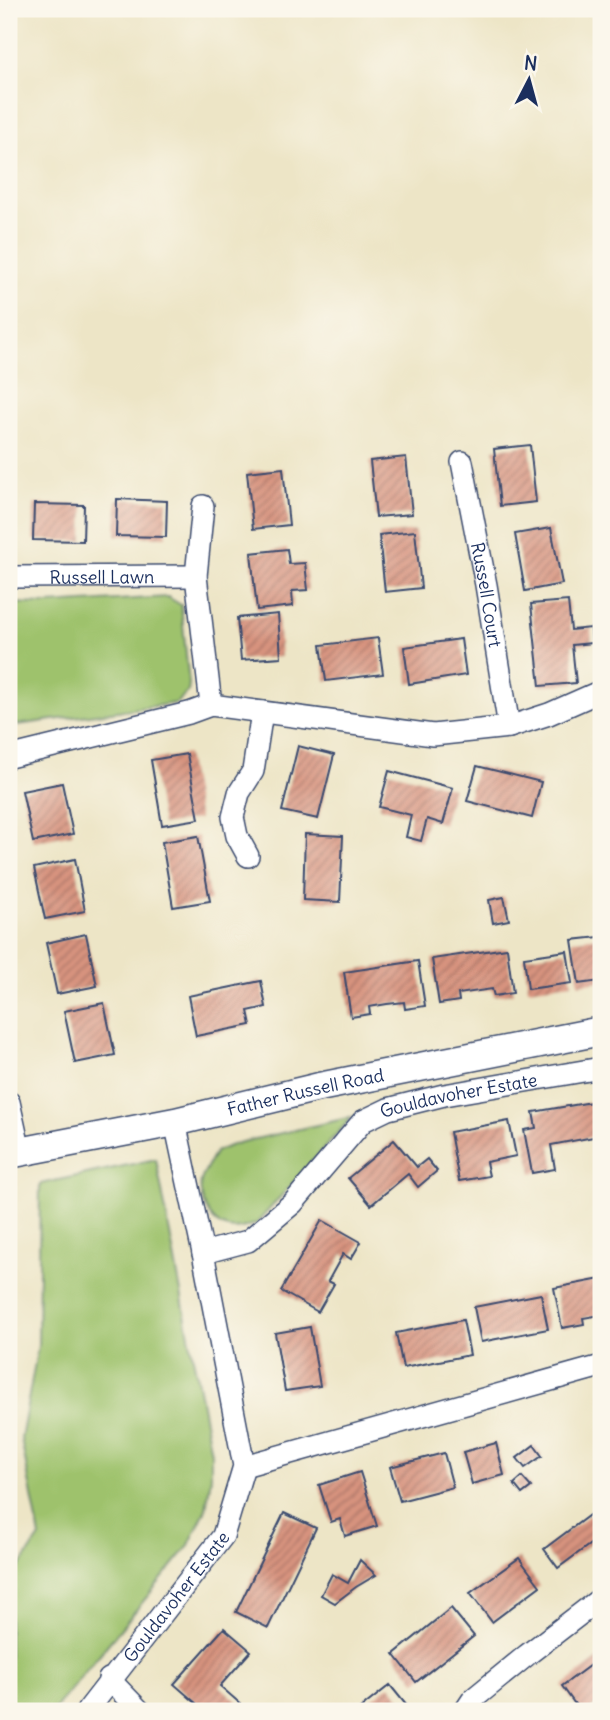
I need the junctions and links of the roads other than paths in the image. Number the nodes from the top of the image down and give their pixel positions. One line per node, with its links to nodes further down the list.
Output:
1 (461, 462): 8 (street, Russell Court)
2 (203, 506): 3 (street)
3 (196, 576): 4 (street, Russell Lawn); 6 (street)
4 (9, 577)
5 (601, 691): 8 (street)
6 (211, 705): 7 (street); 9 (street)
7 (262, 712): 8 (street); 10 (street)
8 (509, 727)
9 (9, 757)
10 (248, 856)
11 (601, 1031): 14 (street, Father Russell Road)
12 (601, 1068): 16 (street, Gouldavoher Estate)
13 (9, 1102): 15 (street)
14 (175, 1122): 15 (street, Father Russell Road); 16 (street, Gouldavoher Estate)
15 (15, 1153)
16 (203, 1253): 18 (street, Gouldavoher Estate)
17 (601, 1366): 18 (street)
18 (244, 1466): 20 (street, Gouldavoher Estate)
19 (601, 1598): 23 (street)
20 (109, 1679): 21 (street, Gouldavoher Estate); 22 (street)
21 (86, 1711)
22 (140, 1711)
23 (464, 1711)

